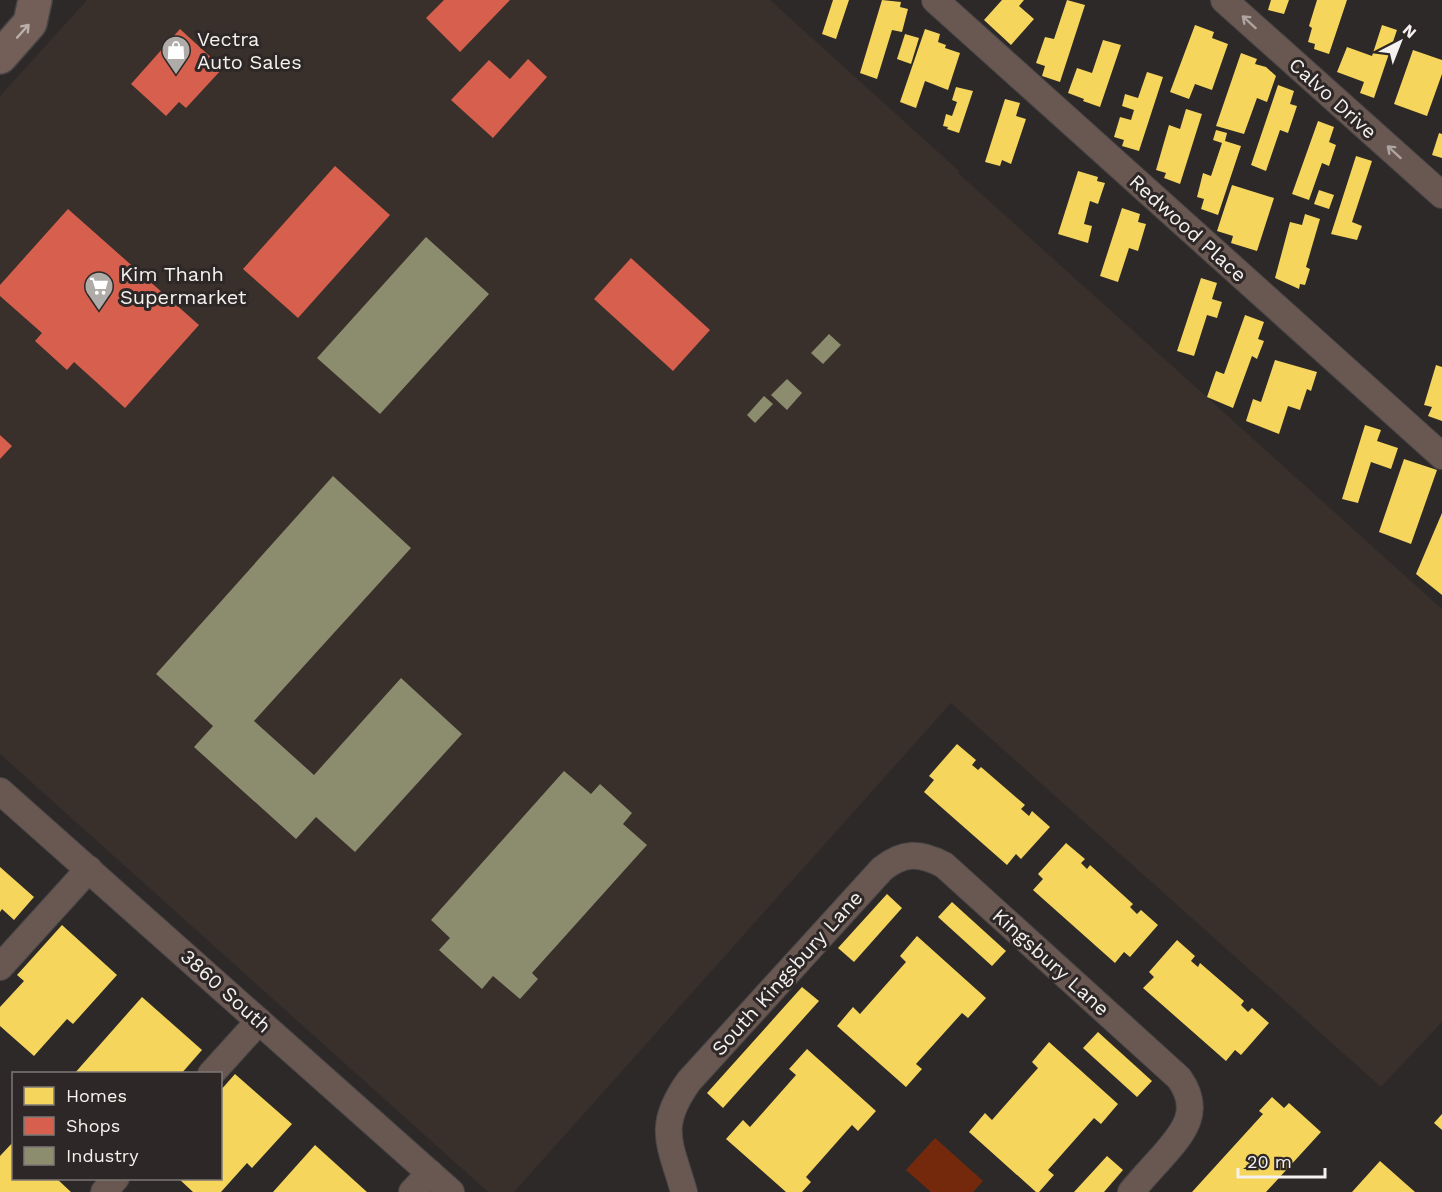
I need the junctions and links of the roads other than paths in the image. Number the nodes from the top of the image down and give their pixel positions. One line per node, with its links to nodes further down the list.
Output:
1 (35, 0): 4 (main road, one-way to 1)
2 (934, 0): 6 (street, Redwood Place)
3 (1224, 0): 5 (street, Calvo Drive, one-way to 3)
4 (0, 57)
5 (1440, 194)
6 (1442, 456)
7 (0, 790): 9 (street, 3860 South)
8 (904, 856): 18 (street, South Kingsbury Lane); 19 (street, Kingsbury Lane)
9 (89, 869): 10 (street); 11 (street, 3860 South)
10 (0, 967)
11 (259, 1021): 12 (street); 13 (street, 3860 South)
12 (213, 1072)
13 (430, 1173): 16 (street); 17 (street, 3860 South)
14 (115, 1180): 15 (street)
15 (104, 1192)
16 (412, 1192)
17 (451, 1192)
18 (684, 1192)
19 (1131, 1192)

